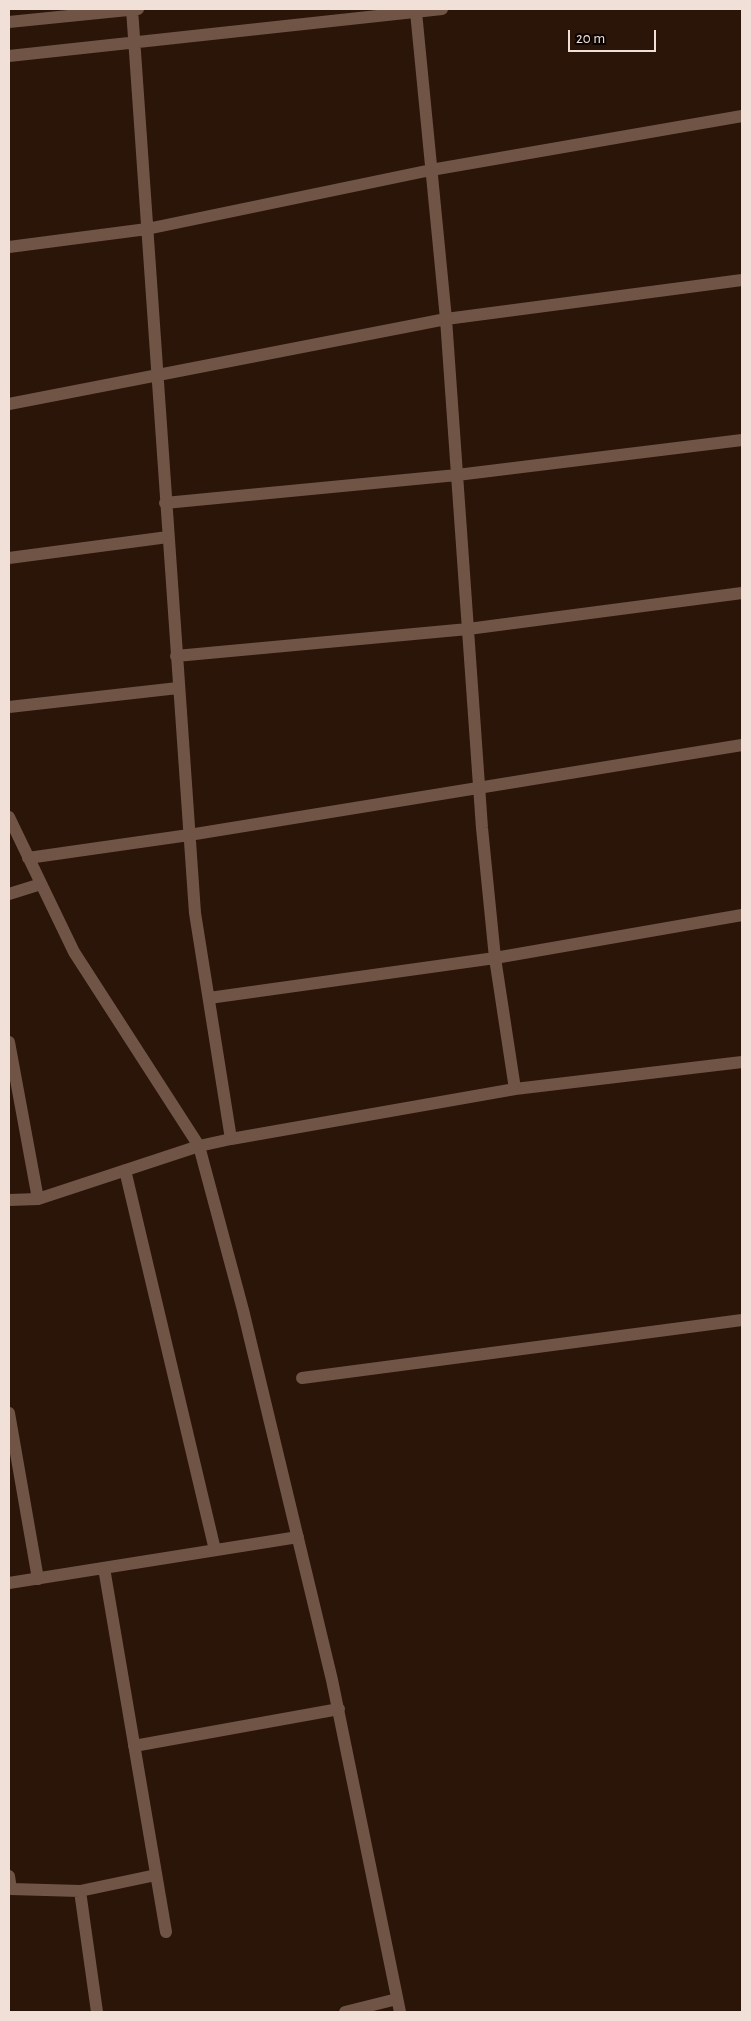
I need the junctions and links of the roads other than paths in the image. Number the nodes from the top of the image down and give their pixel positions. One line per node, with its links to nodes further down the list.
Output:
1 (135, 9): 3 (street); 6 (street)
2 (442, 9): 4 (street)
3 (76, 12): 5 (street)
4 (416, 12): 6 (street); 9 (street)
5 (9, 22)
6 (134, 43): 7 (street); 10 (street)
7 (9, 56)
8 (742, 116): 9 (street)
9 (431, 170): 10 (street); 13 (street)
10 (146, 229): 11 (street); 14 (street)
11 (9, 247)
12 (742, 280): 13 (street)
13 (446, 319): 14 (street); 17 (street)
14 (156, 376): 15 (street); 18 (street)
15 (9, 404)
16 (742, 440): 17 (street)
17 (457, 475): 18 (street); 22 (street)
18 (165, 503): 19 (street)
19 (168, 537): 20 (street); 23 (street)
20 (9, 558)
21 (742, 593): 22 (street)
22 (468, 629): 23 (street); 27 (street)
23 (176, 656): 24 (street)
24 (178, 688): 25 (street); 29 (street)
25 (9, 707)
26 (742, 745): 27 (street)
27 (480, 789): 29 (street); 34 (street)
28 (9, 817): 30 (street)
29 (189, 835): 30 (street); 35 (street)
30 (28, 858): 31 (street)
31 (41, 884): 32 (street); 40 (street)
32 (9, 894)
33 (742, 915): 34 (street)
34 (495, 958): 35 (street); 38 (street)
35 (209, 998): 39 (street)
36 (9, 1042): 42 (street)
37 (742, 1062): 38 (street)
38 (515, 1089): 39 (street)
39 (231, 1139): 40 (street)
40 (199, 1146): 41 (street); 47 (street)
41 (125, 1170): 42 (street); 48 (street)
42 (38, 1199): 43 (street)
43 (9, 1200)
44 (742, 1320): 45 (street)
45 (302, 1378)
46 (9, 1413): 50 (street)
47 (298, 1537): 48 (street); 52 (street)
48 (215, 1550): 49 (street)
49 (104, 1568): 50 (street); 53 (street)
50 (38, 1579): 51 (street)
51 (9, 1583)
52 (339, 1709): 53 (street); 58 (street)
53 (134, 1746): 54 (street)
54 (156, 1875): 56 (street); 57 (street)
55 (9, 1885): 56 (street)
56 (80, 1891): 59 (street)
57 (166, 1932)
58 (398, 1999): 60 (street); 61 (street)
59 (97, 2012)
60 (345, 2012)
61 (400, 2012)

